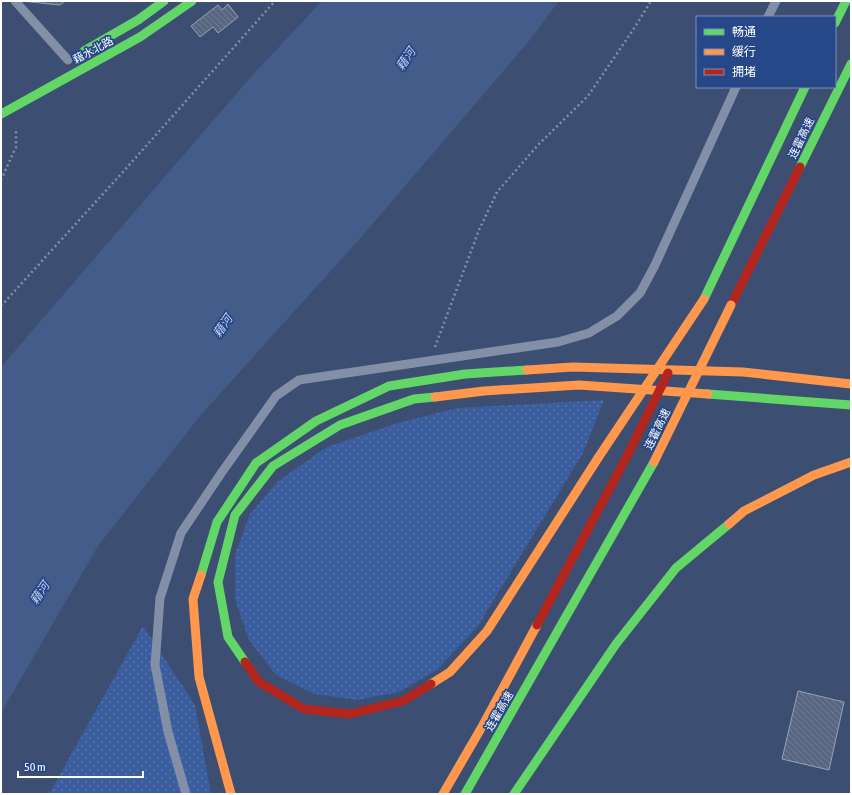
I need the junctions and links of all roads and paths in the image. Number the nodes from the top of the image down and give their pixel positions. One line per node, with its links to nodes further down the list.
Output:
1 (15, 1): 10 (lane)
2 (164, 1): 10 (main road, 藉水北路)
3 (192, 1): 14 (main road, 藉水北路)
4 (275, 1): 18 (path)
5 (651, 1): 19 (path)
6 (776, 1): 8 (lane)
7 (846, 1): 9 (main road)
8 (768, 16)
9 (836, 21)
10 (64, 62)
11 (851, 64): 26 (main road, 连霍高速, bridge)
12 (736, 88): 19 (lane)
13 (805, 88): 17 (main road, 连霍高速)
14 (16, 105): 15 (main road, 藉水北路); 16 (path)
15 (1, 114)
16 (1, 180)
17 (704, 299): 21 (main road, bridge); 25 (main road, 连霍高速, bridge)
18 (1, 306)
19 (430, 360): 23 (lane)
20 (851, 384): 24 (main road)
21 (851, 405)
22 (851, 462): 27 (main road)
23 (186, 794)
24 (231, 794)
25 (443, 794)
26 (465, 794)
27 (514, 794)

